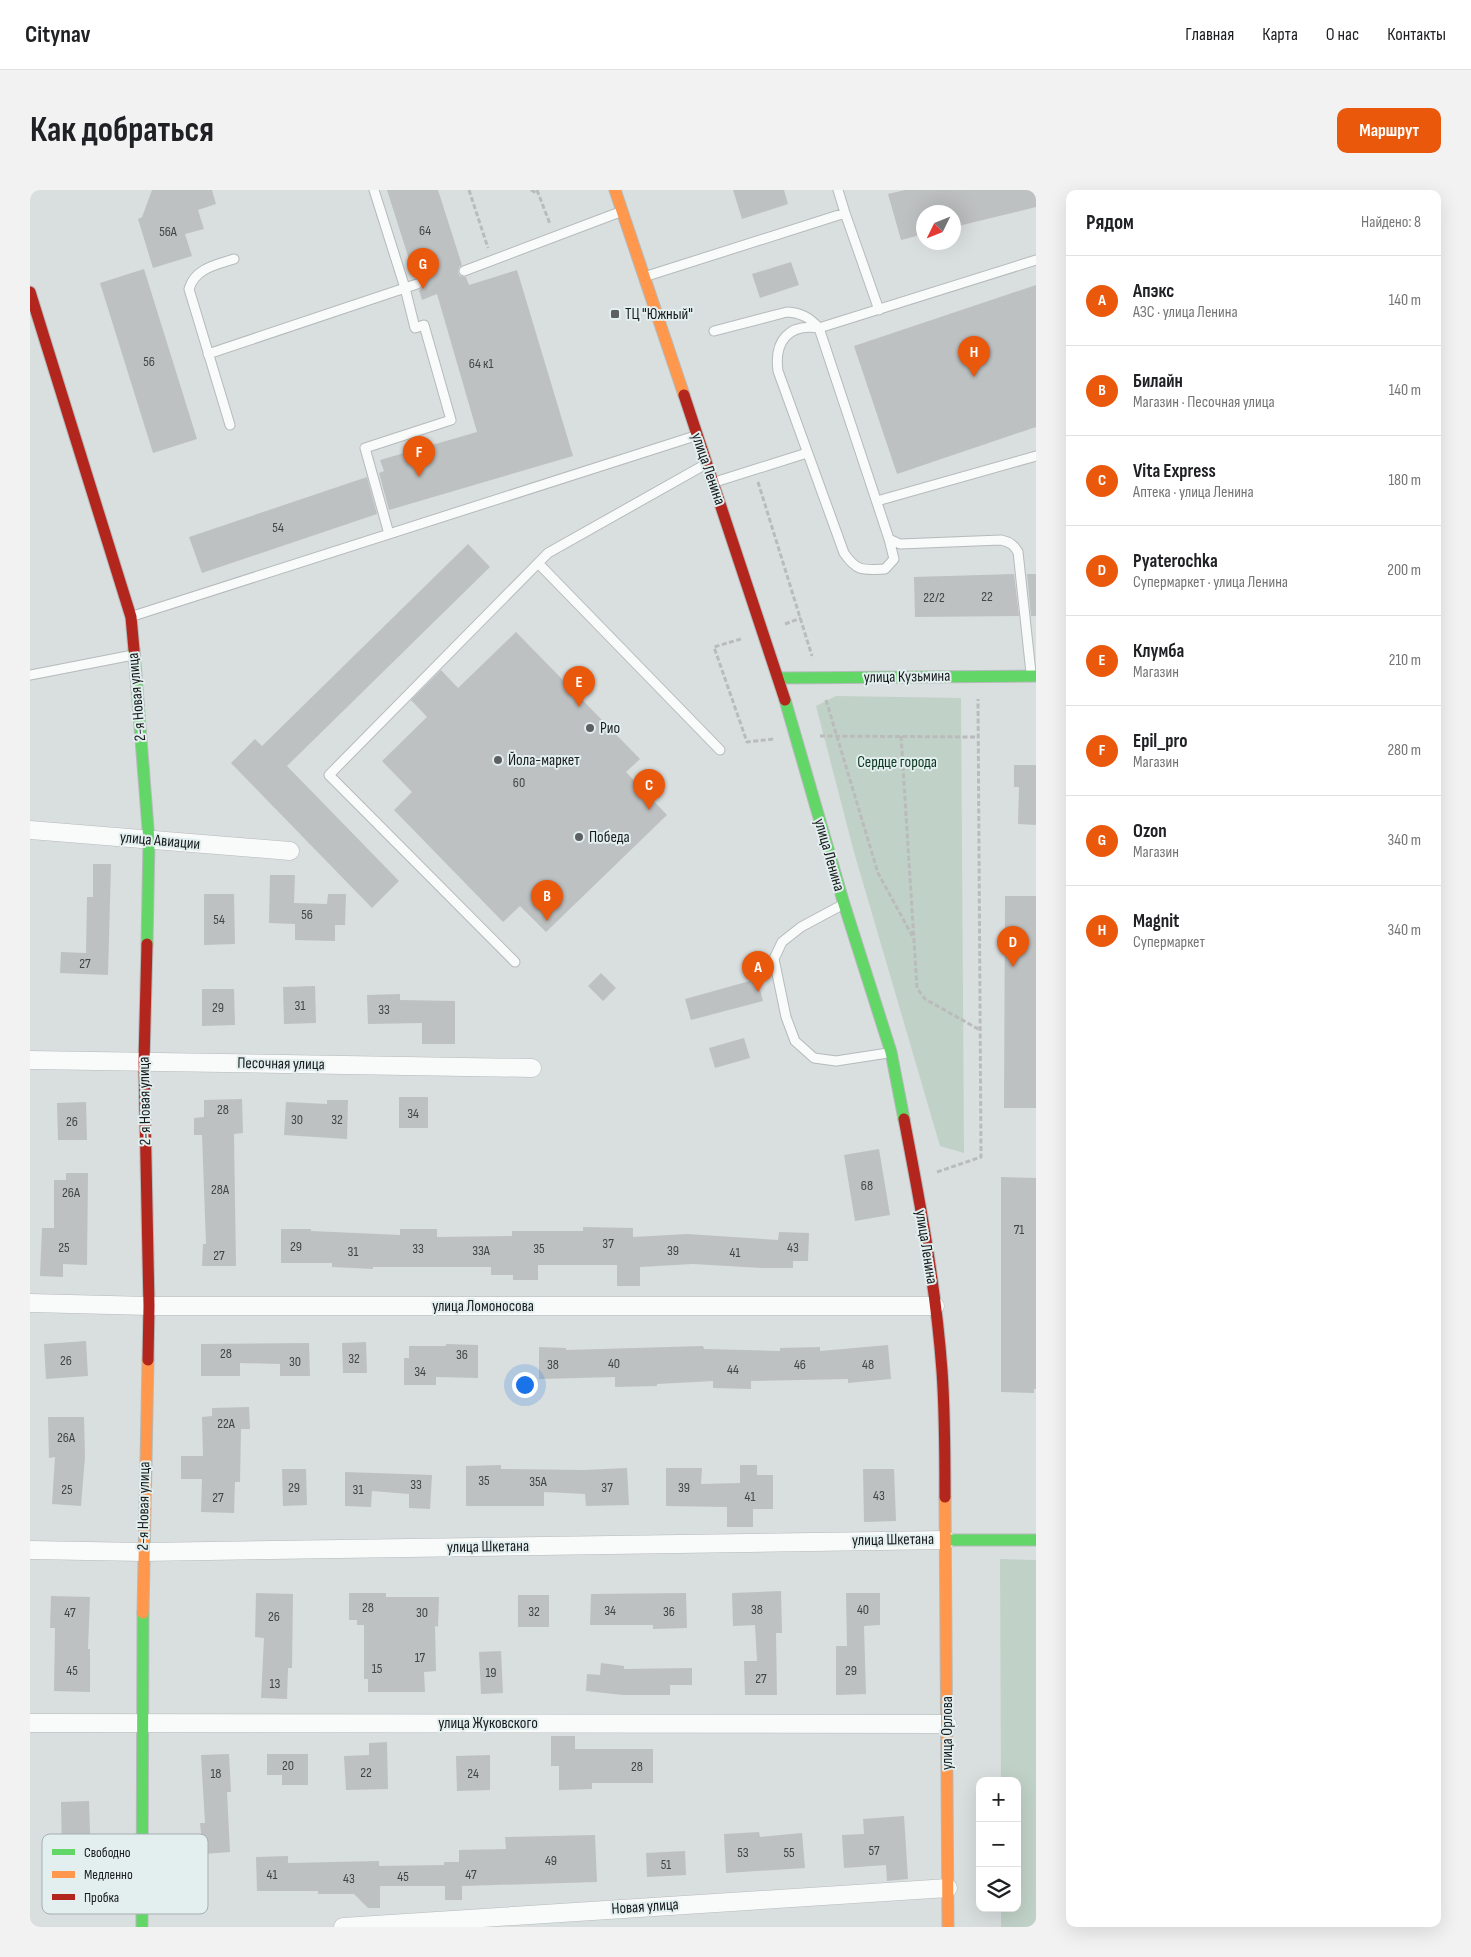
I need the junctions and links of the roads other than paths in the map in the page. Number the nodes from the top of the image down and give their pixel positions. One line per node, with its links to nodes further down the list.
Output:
1 (374, 190): 11 (lane)
2 (615, 190): 4 (street, улица Ленина)
3 (838, 190): 5 (lane)
4 (622, 211): 8 (lane); 9 (street, улица Ленина)
5 (845, 213): 9 (lane); 13 (lane)
6 (234, 259): 16 (lane)
7 (1036, 260): 13 (lane)
8 (464, 270)
9 (644, 277): 18 (street, улица Ленина)
10 (417, 284): 11 (lane)
11 (405, 288): 16 (lane); 24 (lane)
12 (30, 292): 27 (street, 2-я Новая улица)
13 (879, 310): 14 (lane)
14 (819, 328): 15 (lane); 19 (lane); 23 (lane)
15 (714, 331)
16 (208, 354): 17 (lane)
17 (230, 425)
18 (697, 435): 21 (street, улица Ленина); 24 (lane)
19 (807, 453): 22 (lane); 25 (lane)
20 (1036, 456): 23 (lane)
21 (706, 464): 22 (street, улица Ленина); 26 (lane)
22 (712, 483): 31 (street, улица Ленина)
23 (876, 501): 25 (lane)
24 (389, 534): 27 (lane)
25 (889, 539): 30 (lane)
26 (538, 563): 32 (lane); 37 (lane)
27 (131, 617): 28 (street, 2-я Новая улица)
28 (134, 655): 29 (lane); 34 (street, 2-я Новая улица)
29 (30, 675)
30 (1034, 676): 31 (street, улица Кузьмина)
31 (779, 678): 36 (street, улица Ленина)
32 (720, 750)
33 (30, 830): 34 (street, улица Авиации)
34 (149, 840): 35 (street, улица Авиации); 40 (street, 2-я Новая улица)
35 (290, 851)
36 (844, 904): 38 (street, улица Ленина); 38 (lane)
37 (515, 962)
38 (891, 1052): 44 (street, улица Ленина)
39 (30, 1060): 40 (street, Песочная улица)
40 (144, 1062): 41 (street, Песочная улица); 43 (street, 2-я Новая улица)
41 (532, 1068)
42 (30, 1304): 43 (street, улица Ломоносова)
43 (149, 1306): 44 (street, улица Ломоносова); 48 (street, 2-я Новая улица)
44 (935, 1306): 45 (street, улица Ленина)
45 (946, 1540): 46 (street); 48 (street, улица Шкетана); 51 (street, улица Орлова)
46 (1036, 1540)
47 (30, 1550): 48 (street, улица Шкетана)
48 (143, 1552): 49 (street, 2-я Новая улица)
49 (144, 1722): 50 (street, улица Жуковского); 51 (street, улица Жуковского); 52 (street, 2-я Новая улица)
50 (30, 1723)
51 (947, 1724): 53 (street, улица Орлова)
52 (143, 1834)
53 (948, 1888): 56 (street, Новая улица); 57 (street, улица Орлова)
54 (142, 1914): 55 (street, 2-я Новая улица)
55 (142, 1927)
56 (343, 1927)
57 (948, 1927)

